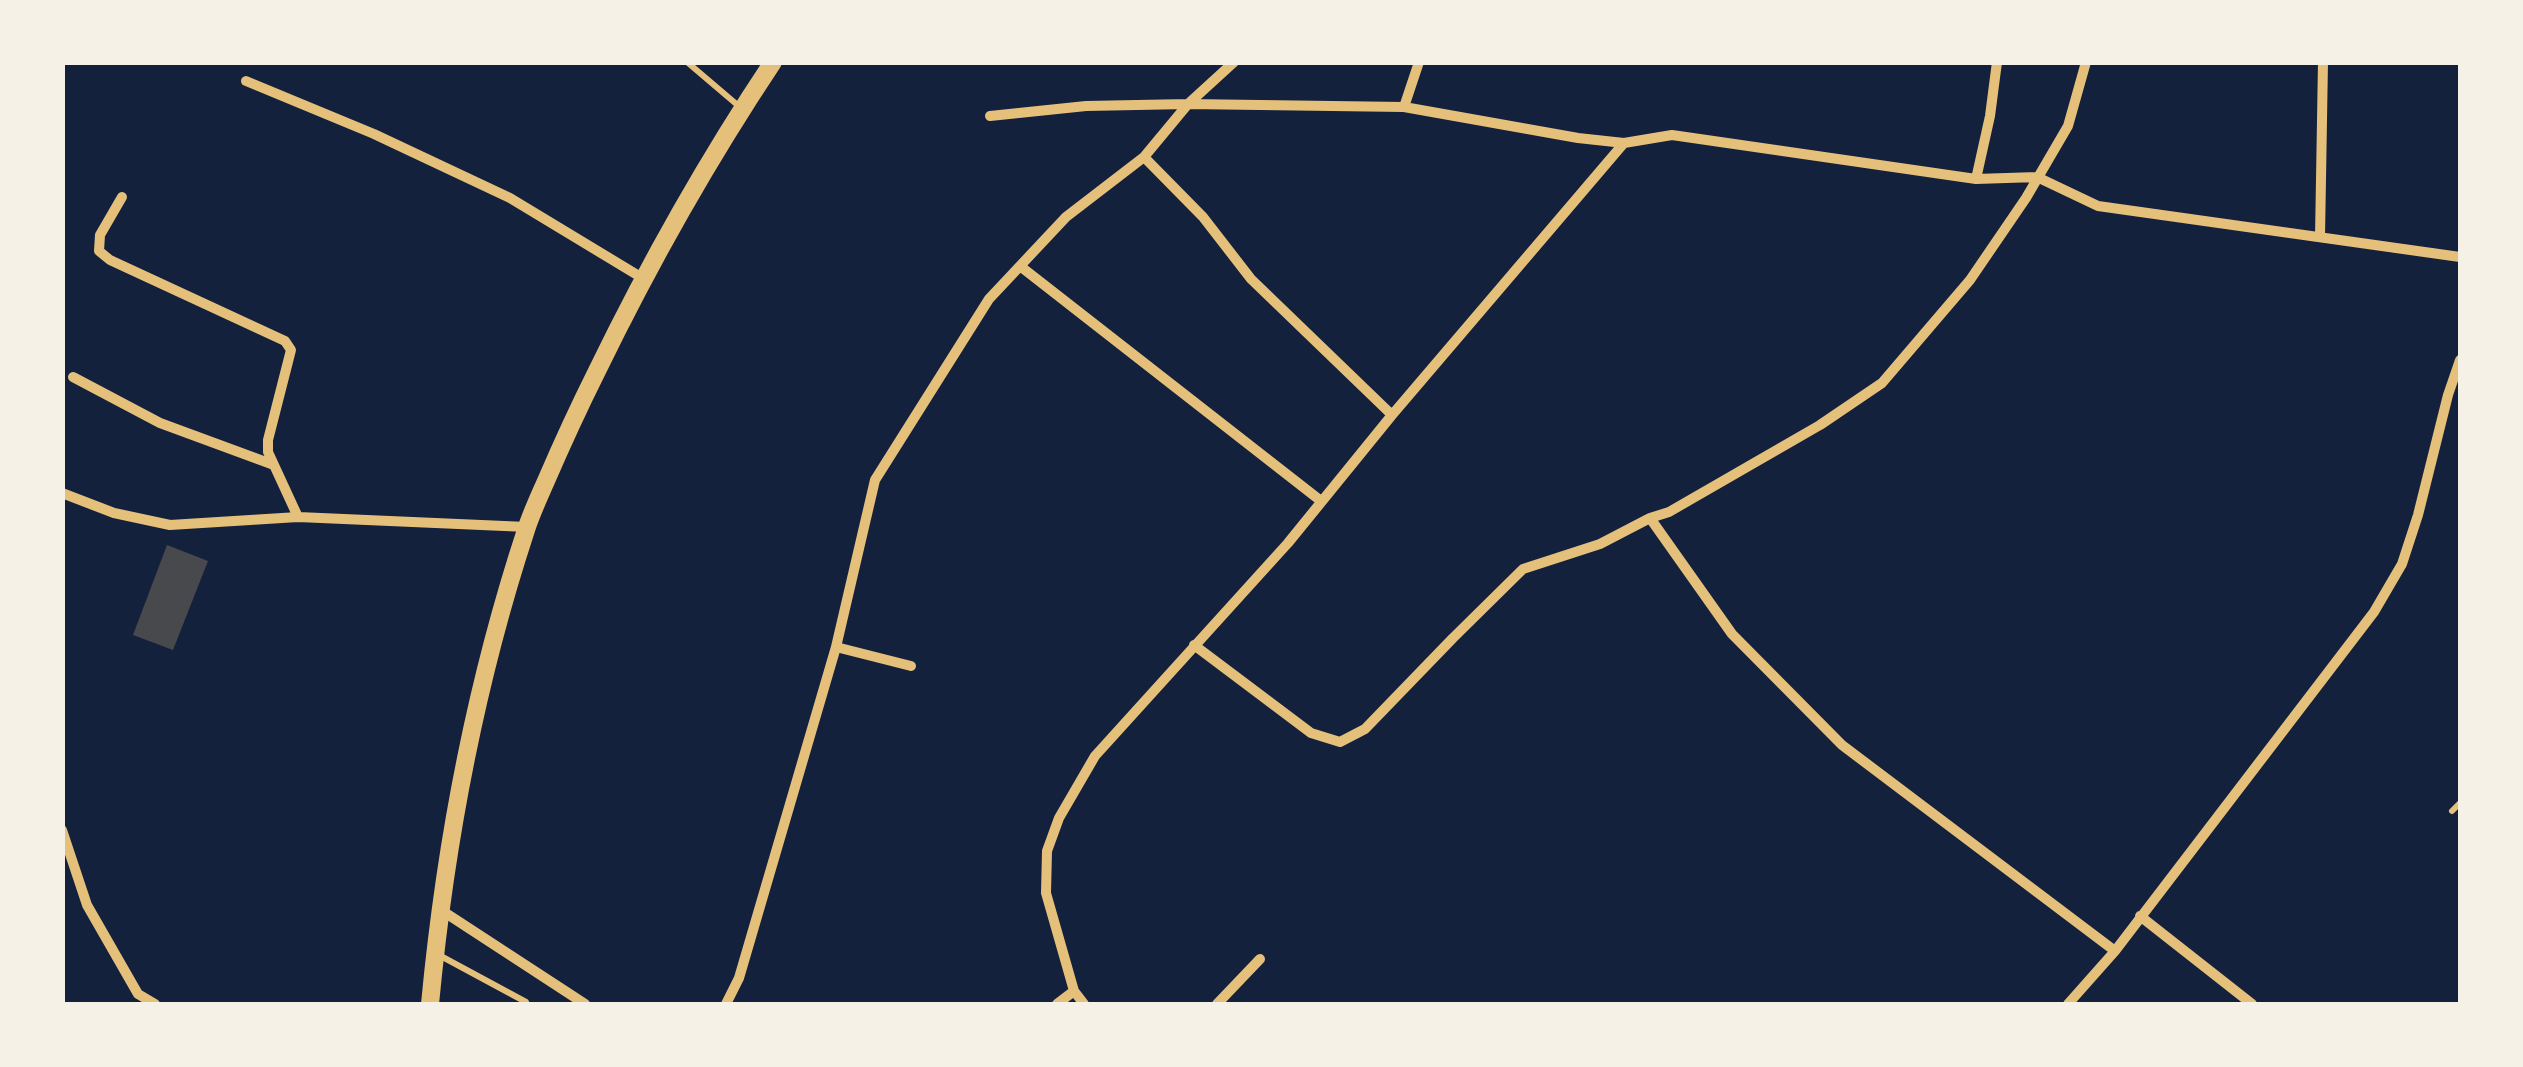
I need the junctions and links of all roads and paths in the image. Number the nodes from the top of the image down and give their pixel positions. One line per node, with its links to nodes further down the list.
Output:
1 (688, 62): 11 (lane)
2 (773, 62): 11 (main road)
3 (1234, 62): 9 (street)
4 (1419, 62): 10 (street)
5 (1997, 62): 16 (street)
6 (2086, 62): 15 (street)
7 (2323, 62): 18 (street)
8 (246, 81): 21 (street)
9 (1188, 104): 10 (street); 12 (street); 14 (street)
10 (1404, 106): 13 (street)
11 (742, 108): 21 (main road)
12 (990, 116)
13 (1624, 144): 16 (street); 24 (street)
14 (1144, 157): 20 (street); 24 (street)
15 (2038, 178): 16 (street); 18 (street); 29 (street)
16 (1976, 180)
17 (122, 197): 25 (street)
18 (2320, 237): 19 (street)
19 (2460, 257)
20 (1020, 266): 27 (street); 32 (street)
21 (644, 279): 30 (main road)
22 (2460, 360): 38 (street)
23 (73, 376): 25 (street)
24 (1392, 415): 27 (street)
25 (274, 465): 28 (street)
26 (62, 493): 28 (street)
27 (1321, 500): 31 (street)
28 (298, 517): 30 (street)
29 (1650, 518): 31 (street); 39 (street)
30 (527, 527): 37 (main road)
31 (1194, 645): 42 (street)
32 (836, 647): 33 (street); 47 (street)
33 (911, 666)
34 (2460, 803): 35 (lane)
35 (2452, 811)
36 (62, 830): 43 (street)
37 (441, 910): 40 (main road); 46 (street)
38 (2140, 916): 39 (street); 52 (street)
39 (2115, 951): 51 (street)
40 (435, 952): 44 (main road); 45 (lane)
41 (1260, 959): 50 (street)
42 (1074, 991): 48 (street); 49 (street)
43 (155, 1004)
44 (430, 1004)
45 (527, 1004)
46 (585, 1004)
47 (726, 1004)
48 (1057, 1004)
49 (1084, 1004)
50 (1217, 1004)
51 (2068, 1004)
52 (2252, 1004)

